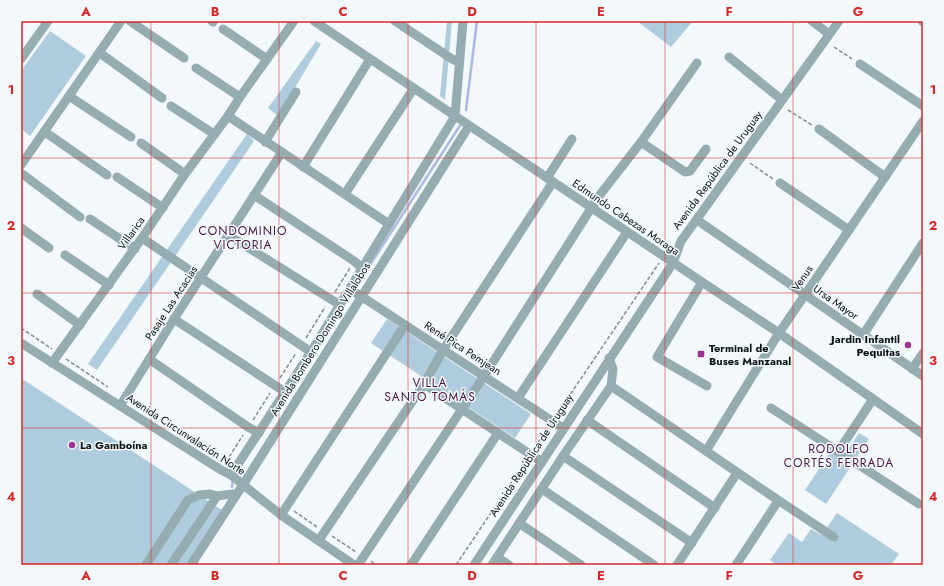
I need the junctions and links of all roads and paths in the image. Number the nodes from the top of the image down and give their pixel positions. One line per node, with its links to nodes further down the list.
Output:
1 (121, 21): 13 (street)
2 (130, 21): 15 (street)
3 (294, 21): 17 (street, Villarica)
4 (314, 21): 18 (street, Edmundo Cabezas Moraga)
5 (395, 21): 19 (street)
6 (463, 21): 19 (street, Avenida Bombero Domingo Villalobos)
7 (812, 21): 11 (street)
8 (839, 21): 11 (street, Avenida República de Uruguay)
9 (46, 22): 16 (street)
10 (222, 29): 17 (street)
11 (829, 34): 28 (street, Avenida República de Uruguay)
12 (834, 47): 21 (path)
13 (100, 53): 25 (street); 27 (street)
14 (729, 57): 28 (street)
15 (184, 58)
16 (21, 59)
17 (267, 59): 26 (street, Villarica)
18 (370, 59): 23 (street, Edmundo Cabezas Moraga); 48 (street)
19 (460, 62): 33 (street, Avenida Bombero Domingo Villalobos)
20 (697, 63): 42 (street)
21 (860, 64): 30 (street)
22 (196, 68): 26 (street)
23 (414, 88): 33 (street, Edmundo Cabezas Moraga); 56 (street)
24 (296, 92): 41 (street)
25 (69, 96): 37 (street); 39 (street)
26 (240, 97): 32 (street, Villarica)
27 (162, 98)
28 (782, 100): 62 (street, Avenida República de Uruguay)
29 (171, 106): 38 (street)
30 (923, 106)
31 (788, 110): 36 (path)
32 (228, 116): 38 (street, Villarica); 41 (street)
33 (455, 116): 35 (street, Edmundo Cabezas Moraga); 63 (street, Avenida Bombero Domingo Villalobos)
34 (923, 121): 53 (street, Venus)
35 (469, 126): 54 (street, Edmundo Cabezas Moraga); 82 (street, Avenida Bombero Domingo Villalobos)
36 (819, 129): 53 (street)
37 (45, 132): 47 (street); 51 (street)
38 (214, 134): 50 (street, Villarica)
39 (131, 137)
40 (572, 139): 54 (street)
41 (265, 142): 45 (street)
42 (641, 142): 44 (street); 59 (street)
43 (141, 143): 50 (street)
44 (706, 149)
45 (282, 152): 48 (street); 57 (street, Pasaje Las Acacias)
46 (750, 163): 55 (path)
47 (21, 165)
48 (303, 167): 56 (street)
49 (21, 173): 60 (street)
50 (185, 174): 58 (street, Villarica)
51 (107, 175)
52 (117, 177): 58 (street)
53 (885, 177): 65 (street, Venus)
54 (550, 180): 59 (street, Edmundo Cabezas Moraga); 90 (street)
55 (780, 184): 65 (street)
56 (344, 194): 63 (street)
57 (254, 195): 67 (street, Pasaje Las Acacias); 75 (street)
58 (163, 208): 68 (street, Villarica)
59 (592, 208): 66 (street, Edmundo Cabezas Moraga); 97 (street)
60 (80, 217)
61 (90, 219): 71 (street)
62 (697, 220): 74 (street, Avenida República de Uruguay); 81 (street, Ursa Mayor)
63 (389, 224): 75 (street, Avenida Bombero Domingo Villalobos)
64 (21, 228): 70 (street)
65 (849, 230): 81 (street, Venus)
66 (627, 232): 73 (street, Edmundo Cabezas Moraga); 103 (street)
67 (228, 235): 76 (street, Pasaje Las Acacias); 83 (street)
68 (142, 238): 71 (street, Villarica); 76 (street)
69 (923, 243): 88 (street)
70 (49, 248)
71 (135, 249): 78 (street, Villarica)
72 (65, 255): 78 (street)
73 (664, 257): 74 (street, Edmundo Cabezas Moraga); 109 (path)
74 (673, 263): 77 (street, Edmundo Cabezas Moraga); 93 (street, Avenida República de Uruguay)
75 (362, 268): 79 (street, Avenida Bombero Domingo Villalobos)
76 (201, 278): 84 (street, Pasaje Las Acacias); 91 (street)
77 (702, 282): 87 (street, Edmundo Cabezas Moraga); 101 (street)
78 (109, 285): 85 (street, Villarica)
79 (350, 289): 82 (street, René Pica Pemjean); 83 (street, Avenida Bombero Domingo Villalobos)
80 (38, 294): 85 (street)
81 (805, 294): 87 (street, Venus); 88 (street, Ursa Mayor)
82 (361, 297): 86 (street, René Pica Pemjean); 121 (street, Avenida Bombero Domingo Villalobos)
83 (340, 305): 91 (street, Avenida Bombero Domingo Villalobos)
84 (174, 319): 94 (street, Pasaje Las Acacias); 102 (street)
85 (80, 325): 95 (street, Villarica)
86 (405, 325): 90 (street, René Pica Pemjean); 128 (street)
87 (779, 333): 104 (street, Edmundo Cabezas Moraga); 114 (street, Venus)
88 (863, 335): 96 (street, Ursa Mayor)
89 (21, 343): 95 (street, Avenida Circunvalación Norte)
90 (443, 350): 97 (street, René Pica Pemjean); 99 (street)
91 (311, 352): 102 (street, Avenida Bombero Domingo Villalobos)
92 (923, 353): 96 (street)
93 (609, 358): 100 (street); 110 (street, Avenida República de Uruguay)
94 (149, 359): 105 (street, Pasaje Las Acacias); 111 (street)
95 (52, 363): 105 (street, Avenida Circunvalación Norte)
96 (912, 369): 98 (street, Ursa Mayor)
97 (484, 376): 103 (street, René Pica Pemjean); 107 (street)
98 (923, 376)
99 (424, 384): 107 (street); 131 (street)
100 (611, 386): 108 (street); 114 (street)
101 (707, 386)
102 (285, 392): 111 (street, Avenida Bombero Domingo Villalobos)
103 (518, 398): 109 (street, René Pica Pemjean)
104 (872, 399): 113 (street, Edmundo Cabezas Moraga); 115 (street)
105 (120, 406): 120 (street, Avenida Circunvalación Norte)
106 (771, 408): 115 (street)
107 (461, 409): 112 (street); 138 (street)
108 (588, 420): 117 (street); 127 (street)
109 (552, 421): 110 (street, René Pica Pemjean); 116 (path)
110 (563, 428): 118 (street, Avenida República de Uruguay)
111 (259, 433): 120 (street, Avenida Bombero Domingo Villalobos)
112 (498, 433): 116 (street); 139 (street)
113 (923, 434)
114 (706, 451): 119 (street)
115 (838, 452): 126 (street)
116 (530, 454): 118 (street); 140 (path)
117 (563, 456): 122 (street); 132 (street)
118 (542, 462): 141 (street, Avenida República de Uruguay)
119 (737, 473): 125 (street); 127 (street)
120 (231, 475): 121 (street, Avenida Circunvalación Norte)
121 (243, 484): 123 (street, Avenida Bombero Domingo Villalobos); 128 (street, Avenida Circunvalación Norte)
122 (542, 489): 129 (street); 144 (street)
123 (236, 495): 124 (street); 136 (street, Avenida Bombero Domingo Villalobos)
124 (217, 496): 134 (street); 135 (street)
125 (778, 501): 130 (street); 146 (street)
126 (919, 504)
127 (715, 508): 132 (street)
128 (281, 514): 131 (street, Avenida Circunvalación Norte)
129 (519, 523): 133 (street); 143 (street)
130 (834, 537)
131 (319, 540): 137 (street, Avenida Circunvalación Norte)
132 (692, 543): 145 (street)
133 (495, 561): 142 (street)
134 (146, 565)
135 (171, 565)
136 (191, 565)
137 (354, 565)
138 (358, 565)
139 (411, 565)
140 (456, 565)
141 (474, 565)
142 (509, 565)
143 (581, 565)
144 (654, 565)
145 (677, 565)
146 (737, 565)

